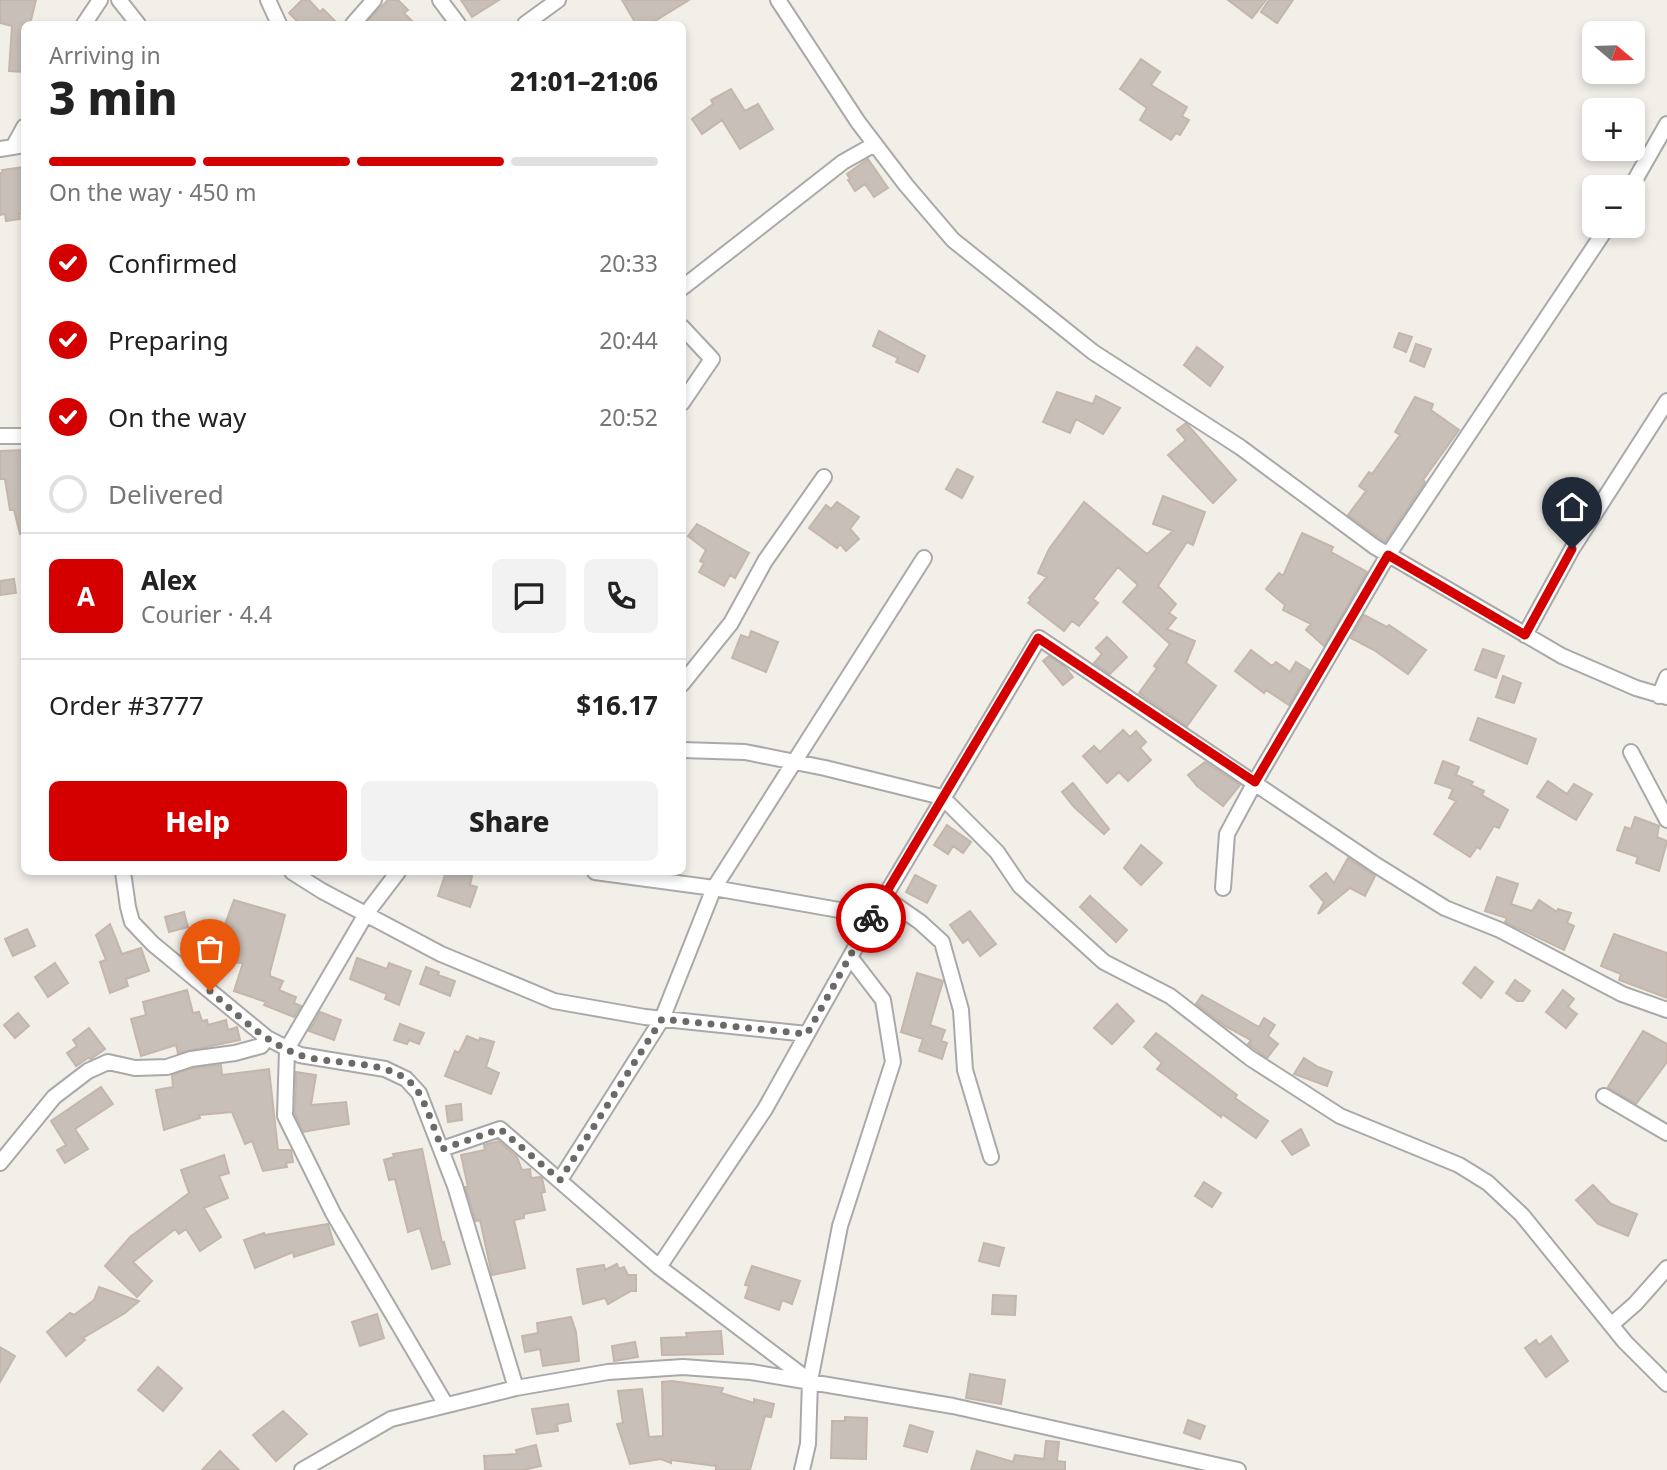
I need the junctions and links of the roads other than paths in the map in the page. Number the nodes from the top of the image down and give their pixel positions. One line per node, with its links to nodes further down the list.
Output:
1 (100, 0): 8 (street)
2 (119, 0): 9 (street)
3 (268, 0): 10 (street)
4 (374, 0): 11 (street)
5 (440, 0): 12 (street)
6 (558, 0): 13 (street)
7 (778, 0): 15 (street)
8 (86, 21)
9 (136, 21)
10 (278, 21)
11 (356, 21)
12 (456, 21)
13 (529, 21)
14 (1667, 124): 16 (street)
15 (875, 144): 18 (street); 25 (street)
16 (1638, 175)
17 (1600, 238): 25 (street)
18 (686, 285)
19 (686, 331): 20 (street)
20 (686, 397)
21 (1667, 401): 27 (street)
22 (0, 436): 23 (street)
23 (21, 436)
24 (824, 477): 29 (street)
25 (1388, 555): 27 (street); 34 (street)
26 (924, 558): 33 (street)
27 (1525, 635): 30 (street)
28 (1667, 677): 30 (street)
29 (686, 679)
30 (1663, 697)
31 (686, 750): 33 (street)
32 (1631, 752): 36 (street)
33 (795, 762): 35 (street); 41 (street)
34 (1255, 782): 35 (street); 42 (street); 47 (street)
35 (942, 797): 43 (street); 60 (street)
36 (1667, 820)
37 (123, 875): 50 (street)
38 (297, 875): 44 (street)
39 (396, 875): 44 (street)
40 (617, 875): 41 (street)
41 (713, 888): 45 (street); 48 (street)
42 (1223, 888)
43 (884, 897): 45 (street); 55 (street)
44 (366, 914): 48 (street); 51 (street)
45 (873, 916): 46 (street)
46 (850, 957): 49 (street); 61 (street)
47 (1667, 1010)
48 (662, 1019): 49 (street); 57 (street)
49 (807, 1034): 58 (street)
50 (267, 1038): 51 (street); 56 (street)
51 (287, 1049): 54 (street); 64 (street)
52 (1604, 1097): 53 (street)
53 (1667, 1133)
54 (442, 1149): 57 (street); 63 (street)
55 (990, 1157)
56 (0, 1163)
57 (560, 1180): 58 (street)
58 (659, 1266): 61 (street)
59 (1667, 1268): 60 (street)
60 (1611, 1325): 62 (street)
61 (810, 1381): 63 (street); 66 (street); 67 (street)
62 (1667, 1384)
63 (516, 1388): 64 (street)
64 (446, 1405): 65 (street)
65 (302, 1470)
66 (802, 1470)
67 (1238, 1470)

